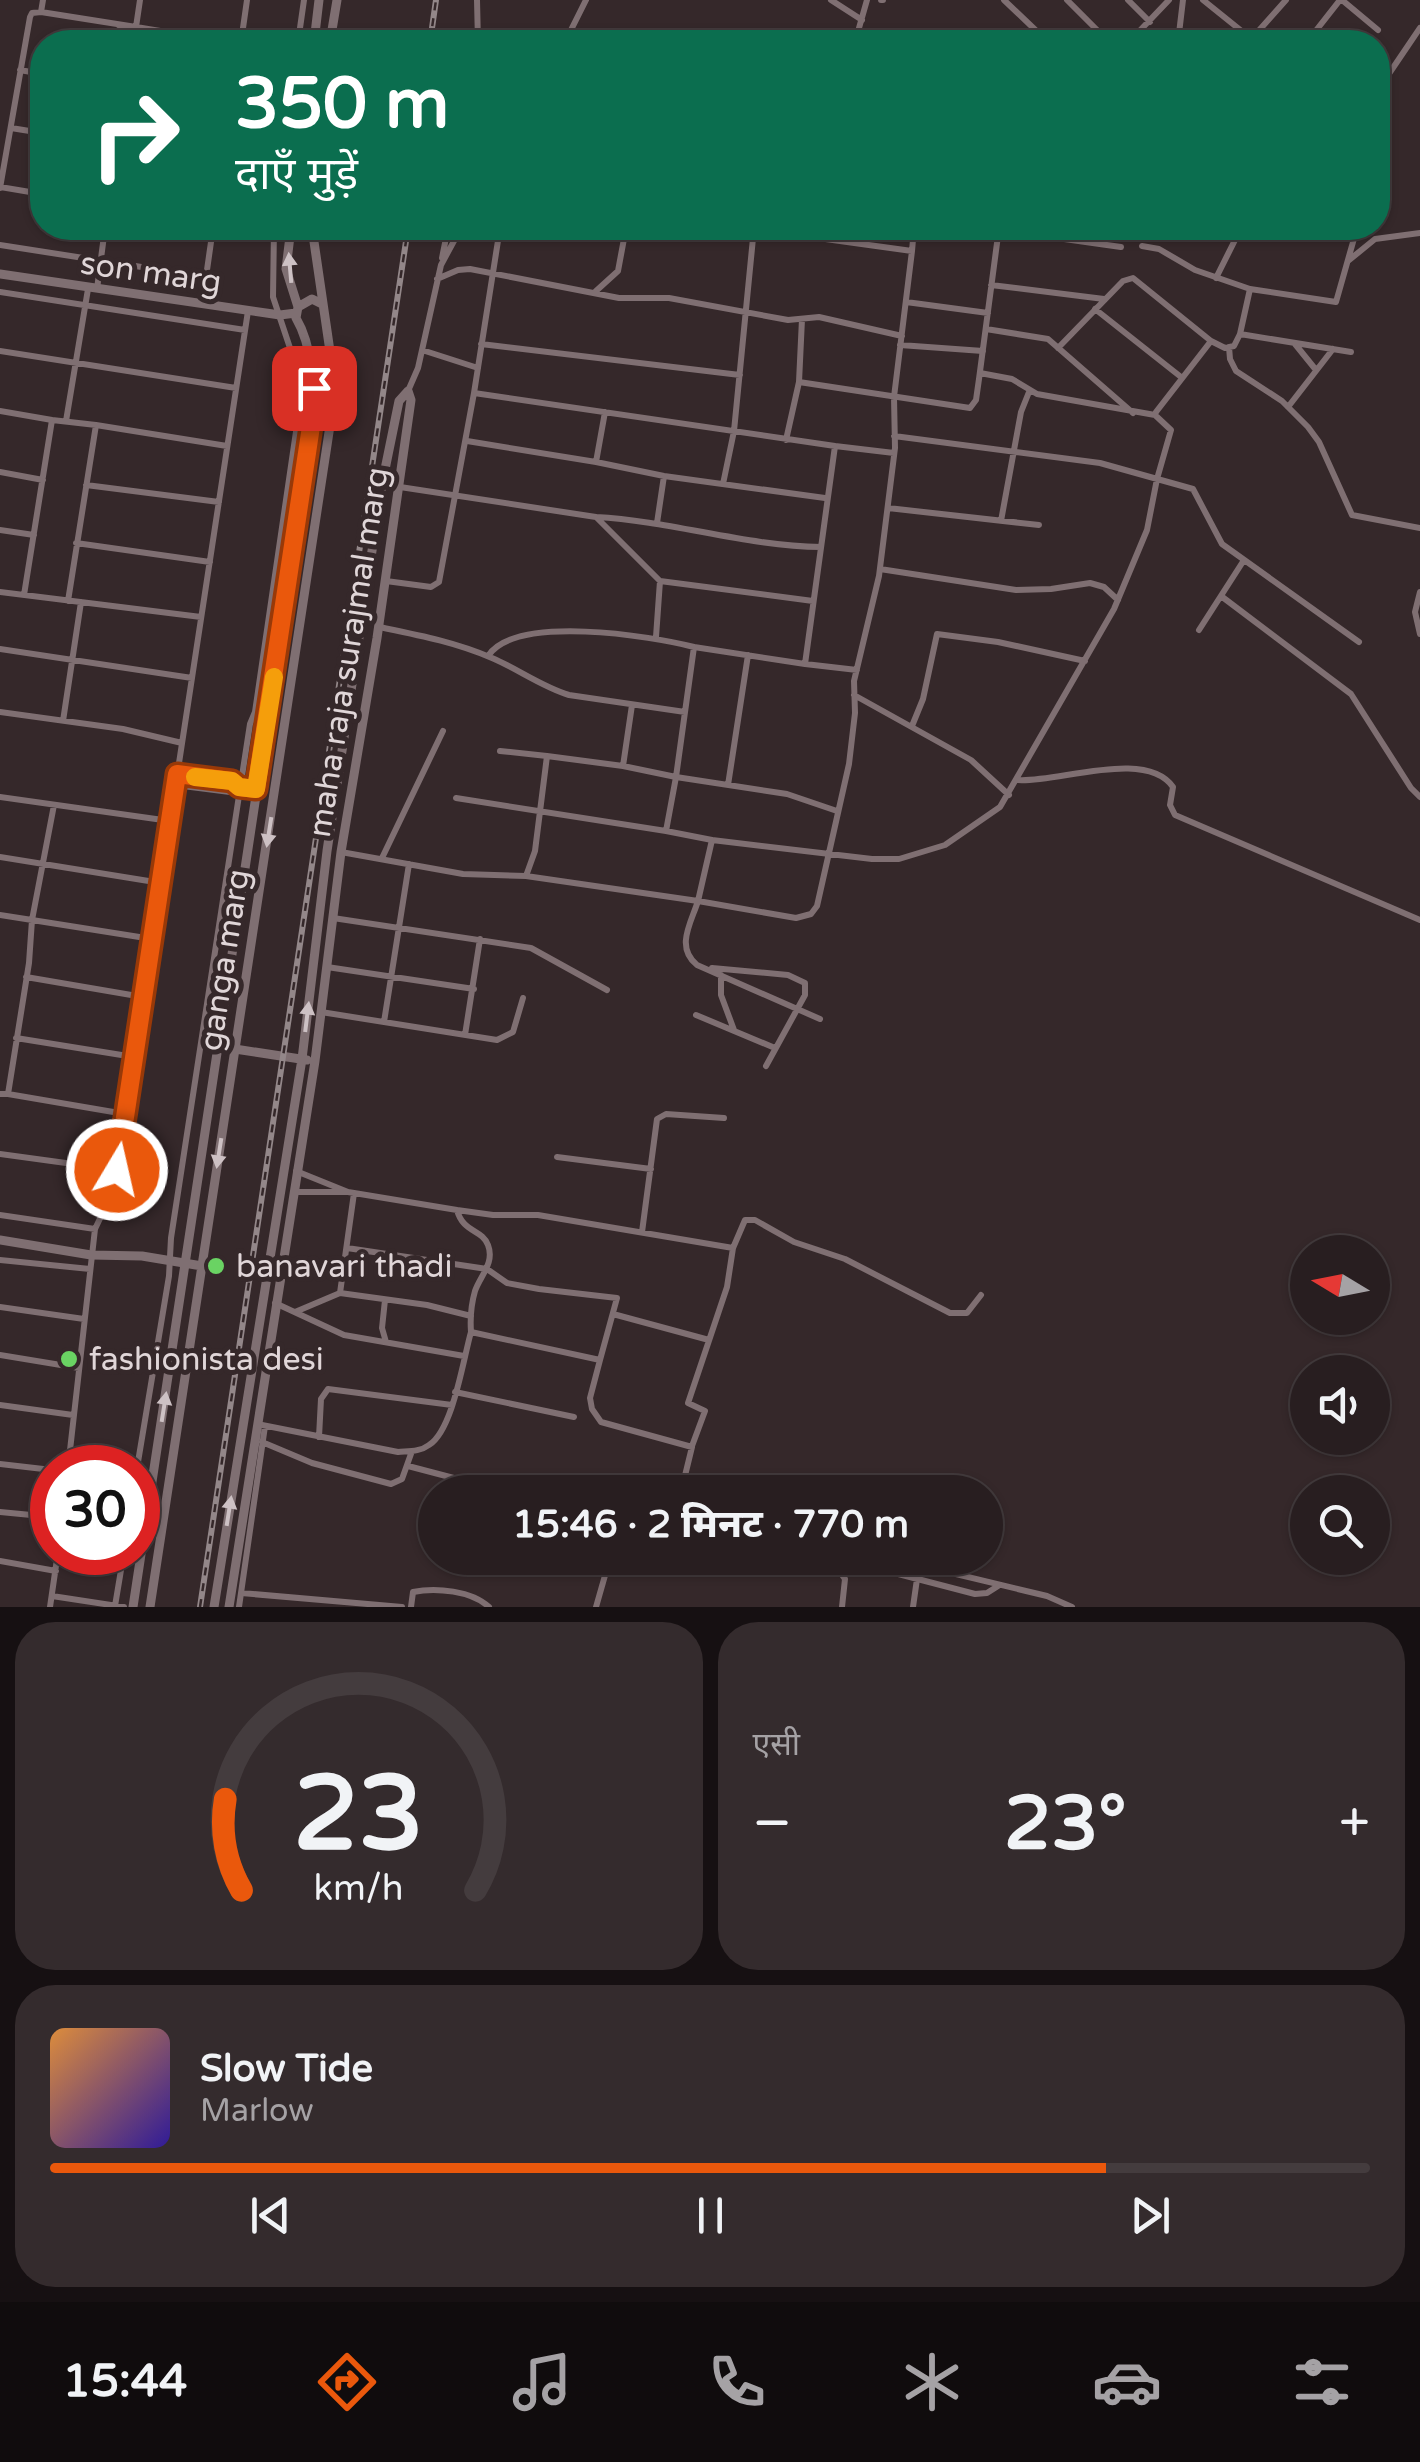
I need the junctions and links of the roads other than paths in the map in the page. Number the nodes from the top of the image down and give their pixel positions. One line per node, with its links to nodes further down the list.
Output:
1 (43, 0): 19 (street)
2 (140, 0): 23 (street)
3 (247, 0): 27 (street)
4 (304, 0): 28 (street)
5 (319, 0): 29 (street)
6 (337, 0): 30 (street)
7 (477, 0): 31 (street)
8 (586, 0): 32 (street)
9 (831, 0): 20 (street)
10 (867, 0): 20 (street)
11 (1004, 0): 34 (street)
12 (1067, 0): 35 (street)
13 (1128, 0): 21 (street)
14 (1170, 0): 21 (street)
15 (1183, 0): 37 (street)
16 (1203, 0): 38 (street)
17 (1286, 0): 39 (street)
18 (1339, 0): 40 (street); 41 (street)
19 (41, 12): 22 (street); 42 (street)
20 (862, 20): 33 (street)
21 (1150, 22): 36 (street)
22 (120, 25): 23 (street); 25 (street)
23 (136, 27): 26 (street)
24 (1420, 28): 44 (street)
25 (119, 30)
26 (153, 30)
27 (243, 30)
28 (300, 30)
29 (315, 30)
30 (332, 30)
31 (478, 30)
32 (571, 30)
33 (859, 30)
34 (1035, 30)
35 (1097, 30)
36 (1142, 30)
37 (1179, 30)
38 (1240, 30)
39 (1259, 30)
40 (1318, 30)
41 (1378, 30)
42 (20, 70): 43 (street); 46 (street)
43 (30, 72)
44 (1390, 72)
45 (0, 114): 46 (street)
46 (13, 116): 47 (street)
47 (11, 128): 48 (street); 49 (street)
48 (30, 132)
49 (0, 188): 50 (street)
50 (30, 192)
51 (1420, 233): 52 (street)
52 (1390, 237)
53 (103, 240): 74 (street)
54 (211, 240): 79 (street)
55 (274, 240): 97 (street)
56 (290, 240): 94 (street, one-way to 56)
57 (314, 240): 91 (street)
58 (446, 240): 76 (street)
59 (454, 240): 76 (street)
60 (498, 240): 77 (street)
61 (624, 240): 86 (street)
62 (753, 240): 95 (street)
63 (833, 240): 73 (street)
64 (913, 240): 73 (street)
65 (998, 240): 82 (street)
66 (1074, 240): 72 (street)
67 (1235, 240): 80 (street)
68 (1353, 240): 75 (street)
69 (1374, 240): 75 (street)
70 (0, 246): 74 (street)
71 (1142, 246): 80 (street)
72 (1121, 247)
73 (912, 252): 88 (street)
74 (100, 261): 79 (street); 84 (street)
75 (1347, 262): 83 (street)
76 (441, 264): 81 (street)
77 (491, 273): 81 (street); 86 (street); 107 (street)
78 (0, 274): 84 (street, son marg)
79 (206, 277): 90 (street)
80 (1216, 278): 83 (street)
81 (436, 280): 111 (street)
82 (992, 284): 87 (street); 96 (street)
83 (1250, 289): 103 (street)
84 (93, 290): 89 (street); 90 (street, son marg)
85 (0, 292): 89 (street)
86 (594, 292): 95 (street)
87 (1105, 299): 92 (street); 105 (street)
88 (906, 302): 96 (street); 104 (street)
89 (85, 304): 102 (street); 115 (street)
90 (202, 304): 93 (street, son marg)
91 (322, 304): 94 (street); 99 (street)
92 (1095, 309): 108 (street); 120 (street)
93 (248, 310): 97 (street, son marg); 102 (street)
94 (297, 310): 97 (street, son marg); 100 (street)
95 (746, 313): 98 (street); 119 (street)
96 (988, 313): 101 (street)
97 (280, 315): 210 (street)
98 (802, 319): 104 (street); 121 (street)
99 (326, 320): 100 (street); 257 (street, ganga marg, one-way to 257)
100 (303, 328): 211 (street, ganga marg)
101 (986, 328): 108 (street); 113 (street)
102 (245, 330): 122 (street)
103 (1240, 334): 106 (street); 109 (street)
104 (901, 340): 113 (street); 126 (street)
105 (1211, 341): 109 (street); 120 (street)
106 (1293, 342): 110 (street); 117 (street)
107 (481, 344): 116 (street); 119 (street)
108 (1058, 348): 130 (street)
109 (1229, 348): 127 (street)
110 (1333, 349): 114 (street); 117 (street)
111 (422, 350): 116 (street); 123 (street)
112 (0, 351): 115 (street)
113 (983, 351): 118 (street)
114 (1352, 352)
115 (75, 362): 122 (street); 133 (street)
116 (478, 368): 125 (street)
117 (1316, 370): 127 (street)
118 (980, 373): 124 (street); 126 (street)
119 (740, 375): 135 (street)
120 (1181, 377): 131 (street)
121 (799, 382): 126 (street); 137 (street)
122 (236, 388): 139 (street)
123 (408, 391): 148 (street, maha raja surajmal marg); 151 (street, maha raja surajmal marg)
124 (1029, 392): 130 (street); 142 (street)
125 (474, 393): 129 (street); 138 (street)
126 (894, 397): 136 (street)
127 (1288, 407): 160 (street)
128 (0, 410): 132 (street)
129 (605, 412): 135 (street); 143 (street)
130 (1134, 414): 131 (street)
131 (1155, 416): 146 (street)
132 (52, 420): 133 (street); 147 (street)
133 (66, 422): 134 (street)
134 (96, 425): 139 (street); 150 (street)
135 (734, 431): 137 (street); 149 (street)
136 (894, 436): 141 (street); 142 (street)
137 (786, 440): 140 (street)
138 (467, 442): 143 (street); 152 (street)
139 (228, 446): 154 (street)
140 (835, 446): 141 (street); 153 (street)
141 (894, 453): 155 (street)
142 (1014, 454): 146 (street); 157 (street)
143 (596, 462): 145 (street)
144 (0, 472): 147 (street)
145 (664, 476): 149 (street); 158 (street)
146 (1157, 479): 165 (street); 175 (street)
147 (43, 480): 162 (street)
148 (382, 484): 151 (street); 179 (street, maha raja surajmal marg)
149 (723, 484): 153 (street)
150 (86, 485): 154 (street); 163 (street)
151 (400, 487): 152 (street); 169 (street, maha raja surajmal marg)
152 (457, 494): 156 (street); 169 (street)
153 (825, 498): 164 (street)
154 (219, 502): 166 (street)
155 (888, 508): 157 (street); 167 (street)
156 (596, 518): 158 (street); 168 (street)
157 (1001, 521): 159 (street)
158 (657, 522): 164 (street)
159 (1038, 525)
160 (1420, 528)
161 (0, 530): 162 (street)
162 (34, 535): 172 (street)
163 (76, 543): 166 (street); 174 (street)
164 (821, 547): 176 (street)
165 (1244, 560): 173 (street); 184 (street)
166 (210, 562): 178 (street)
167 (880, 568): 175 (street); 192 (street)
168 (660, 581): 176 (street); 183 (street)
169 (386, 582): 180 (street, maha raja surajmal marg)
170 (0, 592): 172 (street)
171 (1420, 592): 182 (street)
172 (24, 595): 174 (street)
173 (1220, 596): 181 (street); 214 (street)
174 (68, 600): 177 (street)
175 (1118, 600): 190 (street)
176 (813, 601): 191 (street)
177 (81, 602): 178 (street); 189 (street)
178 (201, 618): 193 (street)
179 (361, 626): 180 (street); 222 (street, maha raja surajmal marg)
180 (378, 628): 188 (street); 223 (street, maha raja surajmal marg)
181 (1200, 630)
182 (1420, 634)
183 (656, 637): 185 (street); 188 (street)
184 (1358, 642)
185 (694, 647): 187 (street); 197 (street)
186 (0, 650): 189 (street)
187 (748, 655): 191 (street); 209 (street)
188 (488, 656): 195 (street)
189 (72, 661): 193 (street); 198 (street)
190 (1085, 661): 199 (street); 207 (street)
191 (805, 664): 192 (street)
192 (857, 670): 194 (street)
193 (192, 678): 201 (street)
194 (854, 696): 199 (street); 217 (street)
195 (632, 705): 197 (street); 204 (street)
196 (0, 712): 198 (street)
197 (684, 712): 206 (street)
198 (63, 721): 201 (street)
199 (912, 726): 212 (street)
200 (443, 730): 226 (street)
201 (182, 743): 205 (street)
202 (500, 751): 203 (street)
203 (548, 756): 204 (street); 218 (street)
204 (623, 766): 206 (street)
205 (177, 774): 208 (street); 210 (street)
206 (676, 777): 209 (street); 220 (street)
207 (1018, 780): 212 (street); 235 (street)
208 (175, 785): 210 (street); 219 (street)
209 (728, 785): 217 (street)
210 (239, 787): 211 (street); 281 (street)
211 (256, 789): 282 (street, ganga marg)
212 (1009, 795): 224 (street)
213 (0, 797): 216 (street)
214 (1420, 797)
215 (456, 798): 218 (street)
216 (54, 805): 219 (street); 227 (street)
217 (838, 811): 224 (street)
218 (540, 812): 220 (street); 229 (street)
219 (170, 822): 230 (street)
220 (666, 830): 221 (street)
221 (712, 840): 224 (street); 231 (street)
222 (327, 851): 223 (street); 259 (street, maha raja surajmal marg, one-way to 222)
223 (341, 852): 226 (street); 233 (street, maha raja surajmal marg)
224 (827, 853): 231 (street)
225 (0, 857): 227 (street)
226 (382, 858): 228 (street)
227 (42, 863): 230 (street); 234 (street)
228 (409, 864): 229 (street); 236 (street)
229 (526, 876): 231 (street)
230 (160, 883): 237 (street)
231 (698, 901): 240 (street)
232 (0, 916): 234 (street)
233 (333, 918): 236 (street); 239 (street, maha raja surajmal marg)
234 (32, 920): 237 (street); 243 (street)
235 (1420, 920)
236 (396, 926): 238 (street); 242 (street)
237 (152, 940): 246 (street)
238 (480, 940): 244 (street); 245 (street)
239 (327, 966): 242 (street); 249 (street, maha raja surajmal marg)
240 (703, 967): 241 (street); 248 (street)
241 (721, 975): 248 (street); 253 (street)
242 (390, 976): 244 (street); 252 (street)
243 (26, 977): 246 (street); 255 (street)
244 (474, 989): 254 (street)
245 (607, 990)
246 (143, 997): 258 (street)
247 (524, 998): 254 (street)
248 (798, 1009): 251 (street); 256 (street)
249 (321, 1012): 252 (street); 260 (street, maha raja surajmal marg)
250 (696, 1015): 253 (street)
251 (820, 1019)
252 (384, 1022): 254 (street)
253 (734, 1031): 256 (street)
254 (465, 1035)
255 (16, 1038): 258 (street); 262 (street)
256 (775, 1048): 261 (street)
257 (235, 1049): 259 (street); 283 (street, ganga marg, one-way to 283)
258 (134, 1057): 263 (street)
259 (302, 1059): 260 (street); 307 (street, maha raja surajmal marg)
260 (315, 1061): 269 (street, maha raja surajmal marg)
261 (766, 1066)
262 (4, 1094): 263 (street)
263 (126, 1114): 268 (street)
264 (724, 1118): 267 (street)
265 (0, 1154): 268 (street)
266 (557, 1158): 267 (street)
267 (650, 1168): 275 (street)
268 (117, 1170): 274 (street)
269 (295, 1171): 270 (street, maha raja surajmal marg); 271 (street)
270 (292, 1192): 271 (street); 289 (street, maha raja surajmal marg)
271 (351, 1192): 272 (street); 277 (street)
272 (456, 1210): 275 (street); 285 (street)
273 (0, 1214): 274 (street)
274 (95, 1229): 279 (street)
275 (642, 1232): 278 (street)
276 (0, 1240): 279 (street)
277 (347, 1248): 285 (street); 286 (street)
278 (733, 1248): 287 (street); 296 (street)
279 (92, 1255): 281 (street); 284 (street)
280 (0, 1260): 284 (street)
281 (170, 1260): 282 (street); 312 (street)
282 (185, 1263): 283 (street); 337 (street, ganga marg, one-way to 282)
283 (202, 1266): 338 (street, ganga marg)
284 (90, 1268): 294 (street)
285 (487, 1269): 292 (street); 293 (street)
286 (340, 1293): 288 (street); 291 (street)
287 (981, 1294)
288 (385, 1300): 293 (street); 297 (street)
289 (275, 1303): 291 (street); 308 (street, maha raja surajmal marg)
290 (0, 1308): 294 (street)
291 (294, 1312): 297 (street)
292 (612, 1314): 296 (street); 300 (street)
293 (470, 1316): 295 (street)
294 (84, 1319): 301 (street)
295 (471, 1332): 299 (street); 300 (street)
296 (709, 1340): 313 (street)
297 (386, 1342): 299 (street)
298 (0, 1355): 301 (street)
299 (464, 1356): 302 (street)
300 (600, 1360): 313 (street)
301 (79, 1368): 305 (street)
302 (455, 1392): 304 (street); 306 (street)
303 (0, 1405): 305 (street)
304 (452, 1405): 309 (street); 314 (street)
305 (74, 1415): 311 (street)
306 (574, 1417)
307 (243, 1422): 308 (street); 339 (street, maha raja surajmal marg, one-way to 307)
308 (261, 1425): 309 (street); 310 (street); 340 (street, maha raja surajmal marg)
309 (319, 1437): 314 (street)
310 (262, 1442): 316 (street); 332 (street)
311 (71, 1445)
312 (141, 1445)
313 (692, 1446): 319 (street)
314 (412, 1451): 316 (street)
315 (0, 1464): 317 (street)
316 (408, 1466): 318 (street)
317 (30, 1467)
318 (442, 1475)
319 (685, 1475)
320 (0, 1512): 321 (street)
321 (30, 1515)
322 (0, 1561): 323 (street)
323 (30, 1566)
324 (55, 1575): 334 (street)
325 (121, 1575): 335 (street)
326 (605, 1575): 346 (street)
327 (843, 1575): 347 (street)
328 (905, 1575): 330 (street)
329 (963, 1575): 331 (street)
330 (917, 1578): 331 (street); 348 (street)
331 (998, 1586): 349 (street)
332 (241, 1593): 333 (street); 341 (street)
333 (304, 1598): 342 (street); 343 (street)
334 (51, 1603): 335 (street); 336 (street)
335 (118, 1606)
336 (62, 1607)
337 (133, 1607)
338 (150, 1607)
339 (214, 1607)
340 (229, 1607)
341 (239, 1607)
342 (300, 1607)
343 (402, 1607)
344 (411, 1607): 345 (street)
345 (489, 1607)
346 (596, 1607)
347 (842, 1607)
348 (913, 1607)
349 (1072, 1607)

